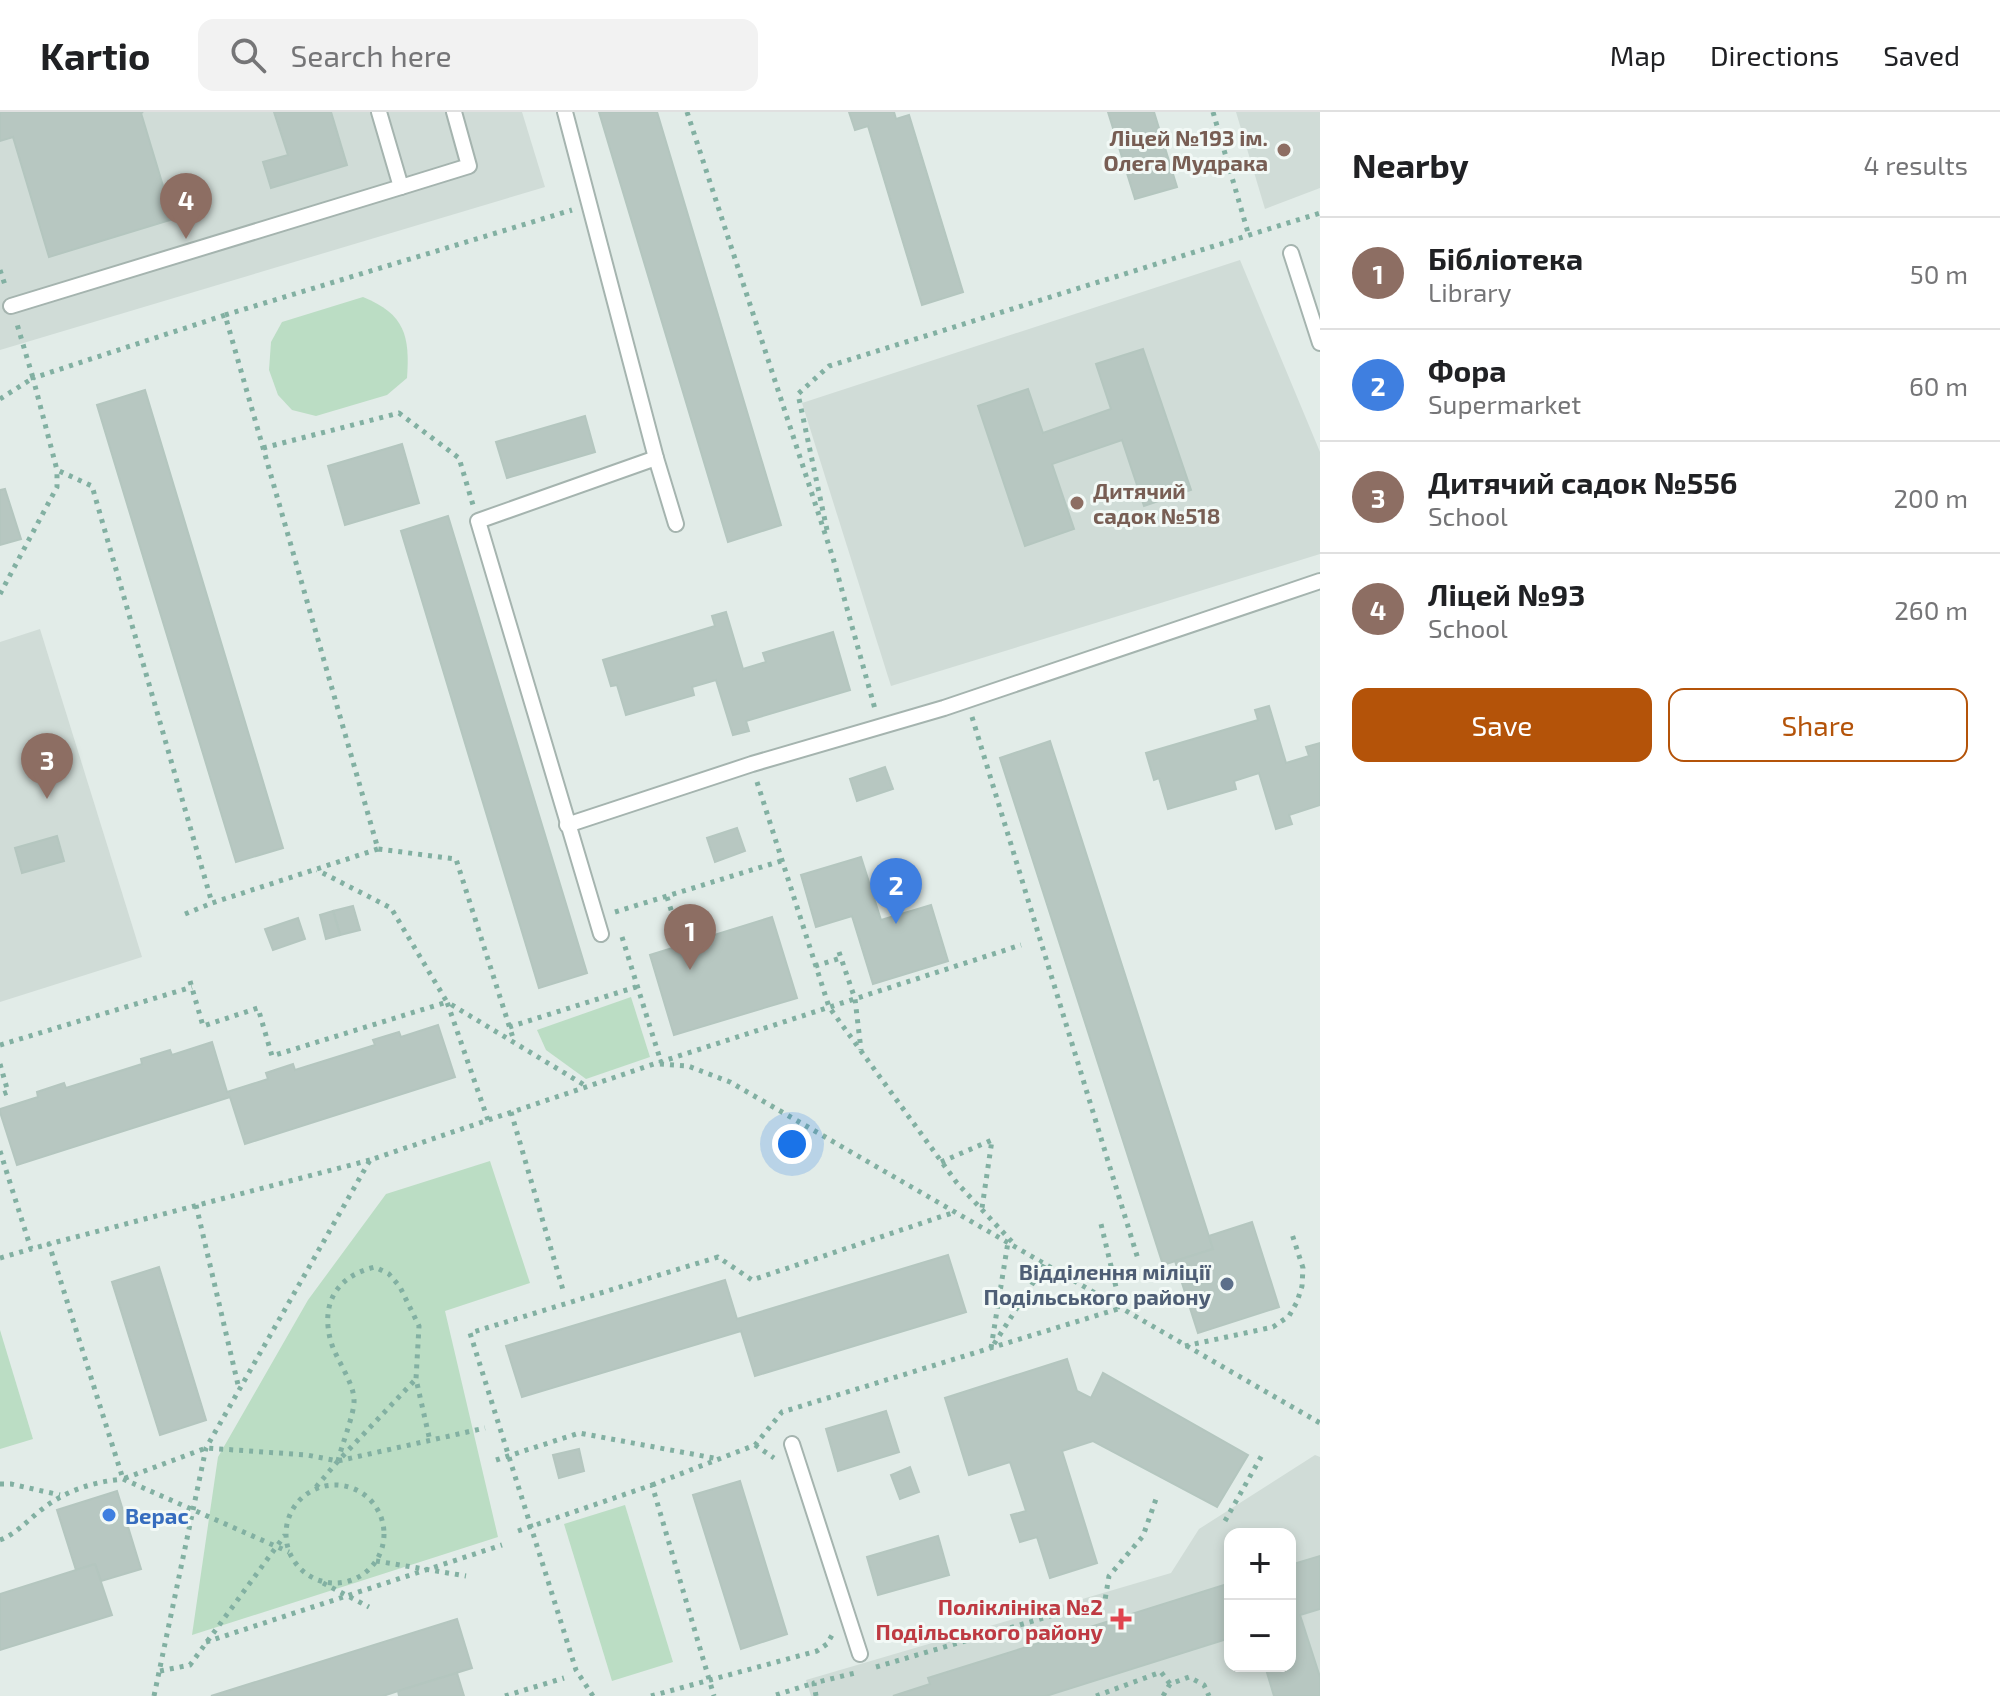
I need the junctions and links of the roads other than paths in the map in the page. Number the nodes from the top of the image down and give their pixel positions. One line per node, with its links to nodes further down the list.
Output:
1 (379, 112): 4 (lane)
2 (454, 112): 4 (lane)
3 (565, 112): 8 (lane)
4 (401, 187): 6 (lane)
5 (1291, 253): 7 (lane)
6 (11, 306)
7 (1320, 343)
8 (656, 458): 9 (lane); 11 (lane)
9 (676, 524)
10 (1320, 581): 11 (lane)
11 (567, 825): 12 (lane)
12 (601, 934)
13 (792, 1444): 14 (lane)
14 (860, 1654)

